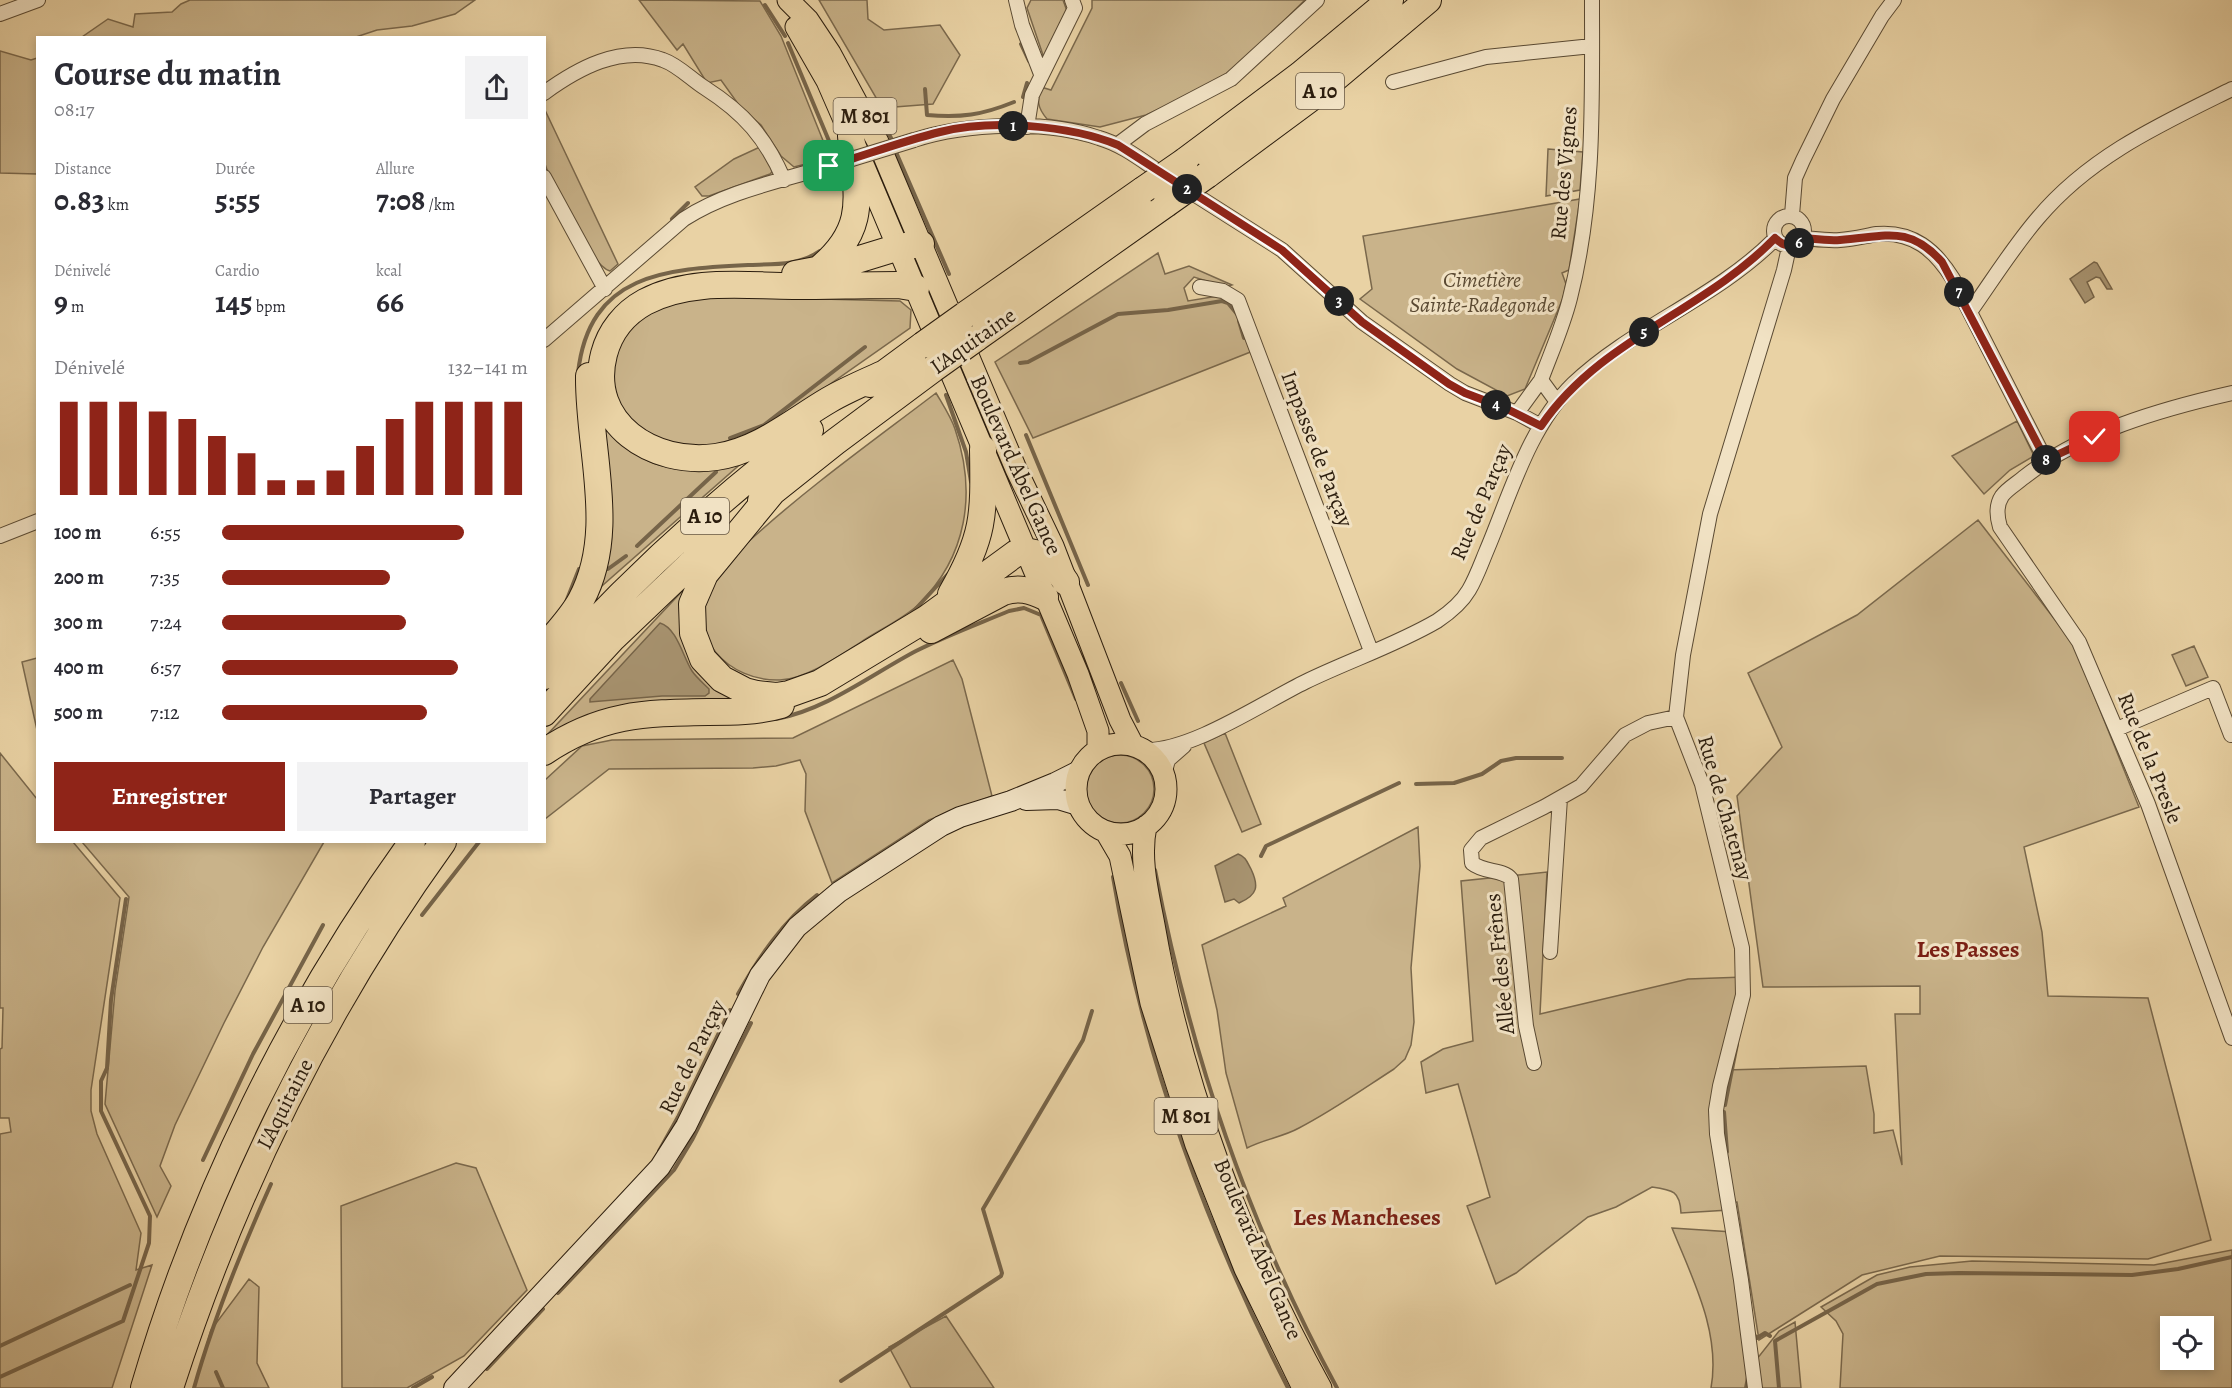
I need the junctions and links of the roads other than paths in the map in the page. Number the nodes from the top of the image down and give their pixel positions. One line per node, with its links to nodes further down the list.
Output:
1 (38, 0): 11 (street)
2 (781, 0): 18 (main road, Boulevard Abel Gance / M 801)
3 (788, 0): 26 (main road, Boulevard Abel Gance / M 801)
4 (1016, 0): 13 (street)
5 (1072, 0): 13 (street)
6 (1317, 0): 19 (street)
7 (1390, 0): 34 (highway, L'Aquitaine / A 10, bridge)
8 (1428, 0): 42 (highway, L'Aquitaine / A 10, bridge)
9 (1592, 0): 12 (street, Rue des Vignes)
10 (1894, 0): 22 (street)
11 (0, 14)
12 (1592, 46): 14 (street); 35 (street, Rue des Vignes)
13 (1041, 74): 17 (street)
14 (1393, 82)
15 (2232, 89): 32 (street)
16 (546, 92): 20 (street)
17 (1027, 127): 19 (street); 20 (street, bridge)
18 (851, 136): 26 (main road, Boulevard Abel Gance / M 801); 27 (highway)
19 (1118, 145): 38 (street)
20 (784, 180): 31 (street)
21 (546, 181): 31 (street)
22 (1792, 215): 23 (street); 24 (street)
23 (1775, 238): 25 (street); 37 (street, Rue de Parçay)
24 (1803, 238): 25 (street); 32 (street)
25 (1789, 246): 53 (street, Rue de Chatenay)
26 (908, 250): 27 (highway); 28 (highway); 30 (main road, Boulevard Abel Gance / M 801); 46 (main road, Boulevard Abel Gance / M 801)
27 (818, 270): 49 (highway)
28 (841, 285): 30 (highway); 34 (highway)
29 (1200, 287): 50 (street, Impasse de Parçay)
30 (916, 288): 40 (main road, Boulevard Abel Gance / M 801)
31 (605, 289): 33 (street)
32 (1970, 312): 41 (street)
33 (546, 338)
34 (883, 374): 51 (highway, L'Aquitaine / A 10)
35 (1541, 380): 37 (street); 38 (street, Rue des Vignes)
36 (2232, 393): 41 (street)
37 (1557, 402): 39 (street, Rue de Parçay)
38 (1517, 413): 39 (street)
39 (1541, 426): 50 (street, Rue de Parçay)
40 (982, 448): 45 (main road, Boulevard Abel Gance / M 801); 48 (highway)
41 (2046, 460): 54 (street, Rue de la Presle)
42 (774, 490): 48 (highway); 52 (highway, L'Aquitaine / A 10)
43 (36, 522): 44 (street)
44 (0, 536)
45 (1026, 551): 46 (highway); 47 (main road, Boulevard Abel Gance / M 801); 48 (highway)
46 (1066, 582): 57 (main road, Boulevard Abel Gance / M 801)
47 (1045, 597): 58 (main road, Boulevard Abel Gance / M 801); 59 (highway)
48 (945, 604)
49 (546, 645)
50 (1371, 651): 56 (street, Rue de Parçay)
51 (546, 674)
52 (546, 711)
53 (1676, 717): 62 (street, Allée des Frênes); 79 (street, Rue de Chatenay)
54 (2117, 729): 55 (street); 72 (street, Rue de la Presle)
55 (2231, 735)
56 (1198, 736): 57 (street, Rue de Parçay); 61 (street, Rue de Parçay)
57 (1138, 747): 58 (main road); 61 (main road, M 801)
58 (1098, 750): 60 (main road)
59 (546, 751)
60 (1079, 771): 63 (street, Rue de Parçay); 64 (main road)
61 (1164, 775): 65 (main road)
62 (1560, 798): 71 (street); 73 (street, Allée des Frênes)
63 (1011, 801): 64 (street, Rue de Parçay); 76 (street, Rue de Parçay)
64 (1078, 805): 66 (main road, M 801)
65 (1146, 826): 66 (main road); 78 (main road, Boulevard Abel Gance / M 801)
66 (1106, 832): 77 (main road, Boulevard Abel Gance / M 801)
67 (411, 843): 74 (highway, L'Aquitaine / A 10)
68 (442, 843): 70 (highway, L'Aquitaine / A 10)
69 (456, 843): 70 (highway)
70 (411, 887): 75 (highway, L'Aquitaine / A 10)
71 (1550, 952)
72 (2232, 1038)
73 (1534, 1063)
74 (144, 1388)
75 (170, 1388)
76 (454, 1388)
77 (1303, 1388)
78 (1321, 1388)
79 (1755, 1388)

